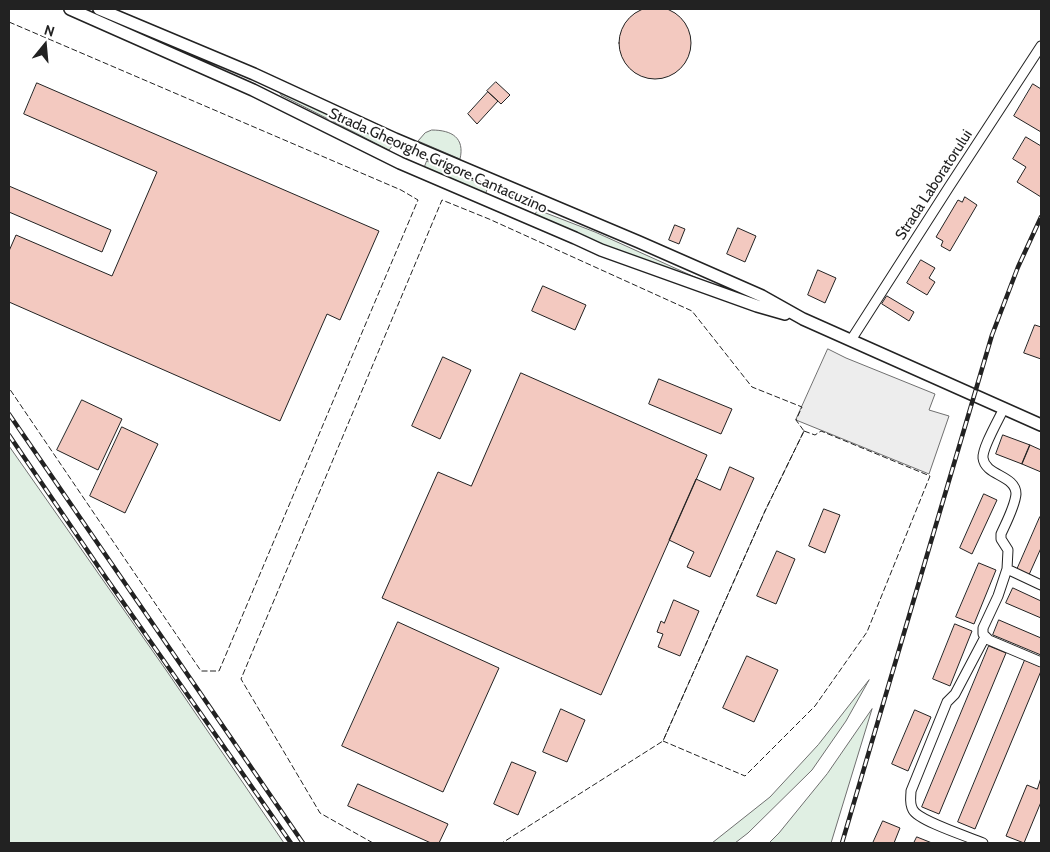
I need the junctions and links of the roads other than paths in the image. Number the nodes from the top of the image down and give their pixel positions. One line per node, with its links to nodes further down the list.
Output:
1 (70, 9): 4 (main road, Strada Gheorghe Grigore Cantacuzino)
2 (99, 9): 4 (main road, Strada Gheorghe Grigore Cantacuzino)
3 (1041, 46): 5 (street, Strada Laboratorului)
4 (803, 319): 5 (main road, Strada Gheorghe Grigore Cantacuzino)
5 (851, 340): 6 (main road, Strada Gheorghe Grigore Cantacuzino)
6 (1004, 408): 7 (main road, Strada Gheorghe Grigore Cantacuzino); 8 (street)
7 (1041, 425)
8 (1007, 570): 9 (street); 10 (street)
9 (1041, 585)
10 (985, 637): 11 (street); 12 (street)
11 (1041, 662)
12 (983, 843)

